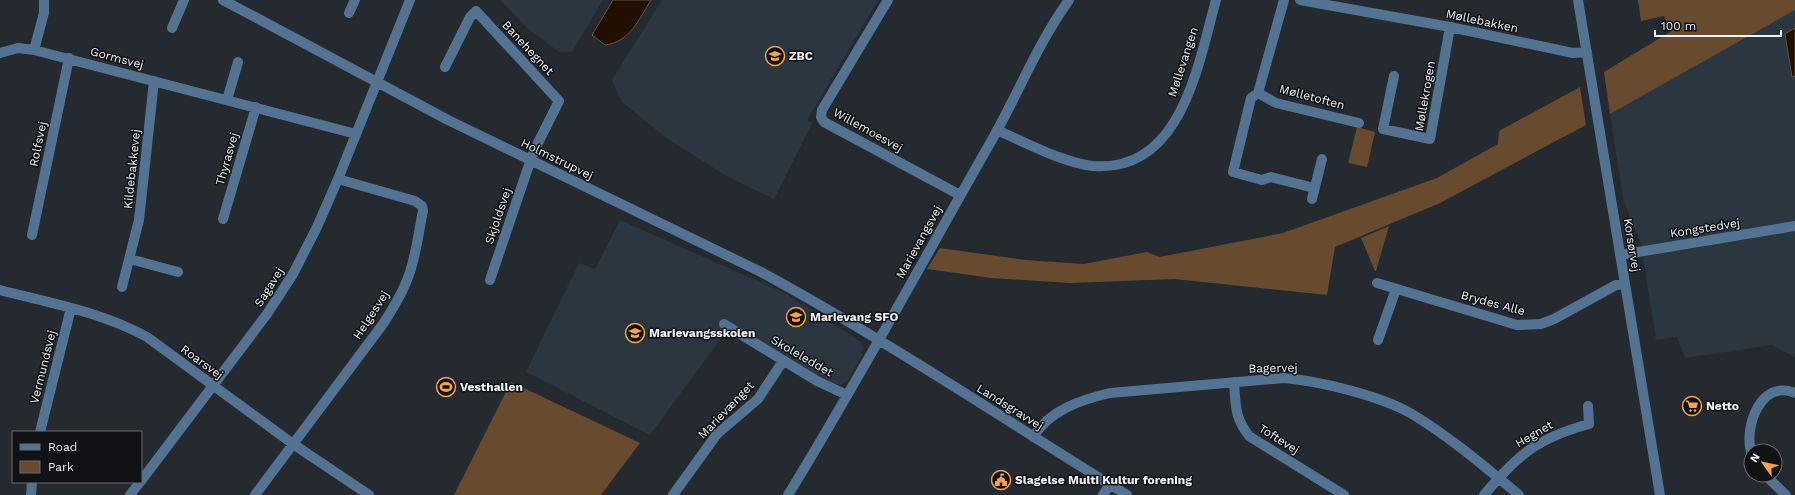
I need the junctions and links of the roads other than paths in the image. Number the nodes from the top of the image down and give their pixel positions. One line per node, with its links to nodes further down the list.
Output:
1 (44, 0): 15 (street)
2 (184, 0): 14 (street)
3 (223, 0): 23 (street, Holmstrupvej)
4 (356, 0): 12 (street)
5 (410, 0): 23 (street, Sagavej)
6 (888, 0): 34 (street, Willemoesvej)
7 (1068, 0): 28 (street, Marievangsvej)
8 (1216, 0): 28 (street, Møllevangen)
9 (1284, 0): 24 (street)
10 (1300, 0): 13 (street, Møllebakken)
11 (1578, 0): 16 (street, Korsørvej)
12 (349, 13)
13 (1450, 27): 16 (street, Møllebakken); 21 (street, Møllekrogen)
14 (172, 28)
15 (34, 50): 17 (street, Gormsvej); 18 (street, Gormsvej)
16 (1587, 52): 39 (street, Korsørvej)
17 (0, 53)
18 (69, 58): 22 (street, Gormsvej); 38 (street, Rolfsvej)
19 (238, 62): 25 (street)
20 (445, 67): 31 (street, Banehegnet)
21 (1394, 76)
22 (154, 81): 25 (street, Gormsvej); 40 (street, Kildebakkevej)
23 (376, 82): 29 (street, Sagavej); 31 (street, Holmstrupvej)
24 (1258, 93): 27 (street, Mølletoften); 33 (street)
25 (226, 100): 26 (street, Gormsvej)
26 (256, 107): 29 (street, Gormsvej); 36 (street, Thyrasvej)
27 (1359, 123)
28 (997, 130): 34 (street, Marievangsvej)
29 (356, 134): 32 (street, Sagavej)
30 (1322, 159): 33 (street)
31 (531, 161): 42 (street, Skjoldsvej); 51 (street, Holmstrupvej)
32 (338, 179): 54 (street, Sagavej); 61 (street, Helgesvej)
33 (1314, 188): 35 (street)
34 (960, 195): 51 (street, Marievangsvej)
35 (1312, 198)
36 (223, 219)
37 (1795, 226): 39 (street, Kongstedvej)
38 (32, 235)
39 (1620, 255): 44 (street, Korsørvej)
40 (130, 259): 41 (street); 45 (street, Kildebakkevej)
41 (178, 272)
42 (490, 280)
43 (1377, 284): 46 (street, Brydes Alle)
44 (1625, 284): 46 (street, Brydes Alle); 79 (street, Korsørvej)
45 (122, 287)
46 (1396, 289): 50 (street)
47 (0, 290): 48 (street, Roarsvej)
48 (71, 308): 54 (street, Roarsvej); 58 (street, Vermundsvej)
49 (724, 324): 52 (street, Skoleleddet)
50 (1378, 340)
51 (879, 341): 56 (street, Marievangsvej); 59 (street, Landsgravvej)
52 (783, 361): 56 (street, Skoleleddet); 72 (street, Marievænget)
53 (1234, 382): 59 (street, Bagervej); 63 (street, Bagervej); 76 (street, Toftevej)
54 (213, 386): 61 (street, Roarsvej); 62 (street, Sagavej)
55 (1795, 393): 60 (street)
56 (848, 395): 73 (street, Marievangsvej)
57 (1588, 406): 63 (street, Hegnet)
58 (40, 431)
59 (1033, 437): 67 (street, Landsgravvej)
60 (1749, 443)
61 (293, 444): 70 (street, Helgesvej); 71 (street, Roarsvej)
62 (142, 478)
63 (1498, 478): 77 (street); 78 (street, Bagervej)
64 (32, 483): 68 (street)
65 (139, 483): 69 (street, Sagavej)
66 (1773, 483): 80 (street)
67 (1110, 484): 74 (street); 75 (street, Landsgravvej)
68 (31, 495)
69 (130, 495)
70 (255, 495)
71 (369, 495)
72 (673, 495)
73 (788, 495)
74 (1103, 495)
75 (1127, 495)
76 (1344, 495)
77 (1484, 495)
78 (1519, 495)
79 (1660, 495)
80 (1786, 495)

